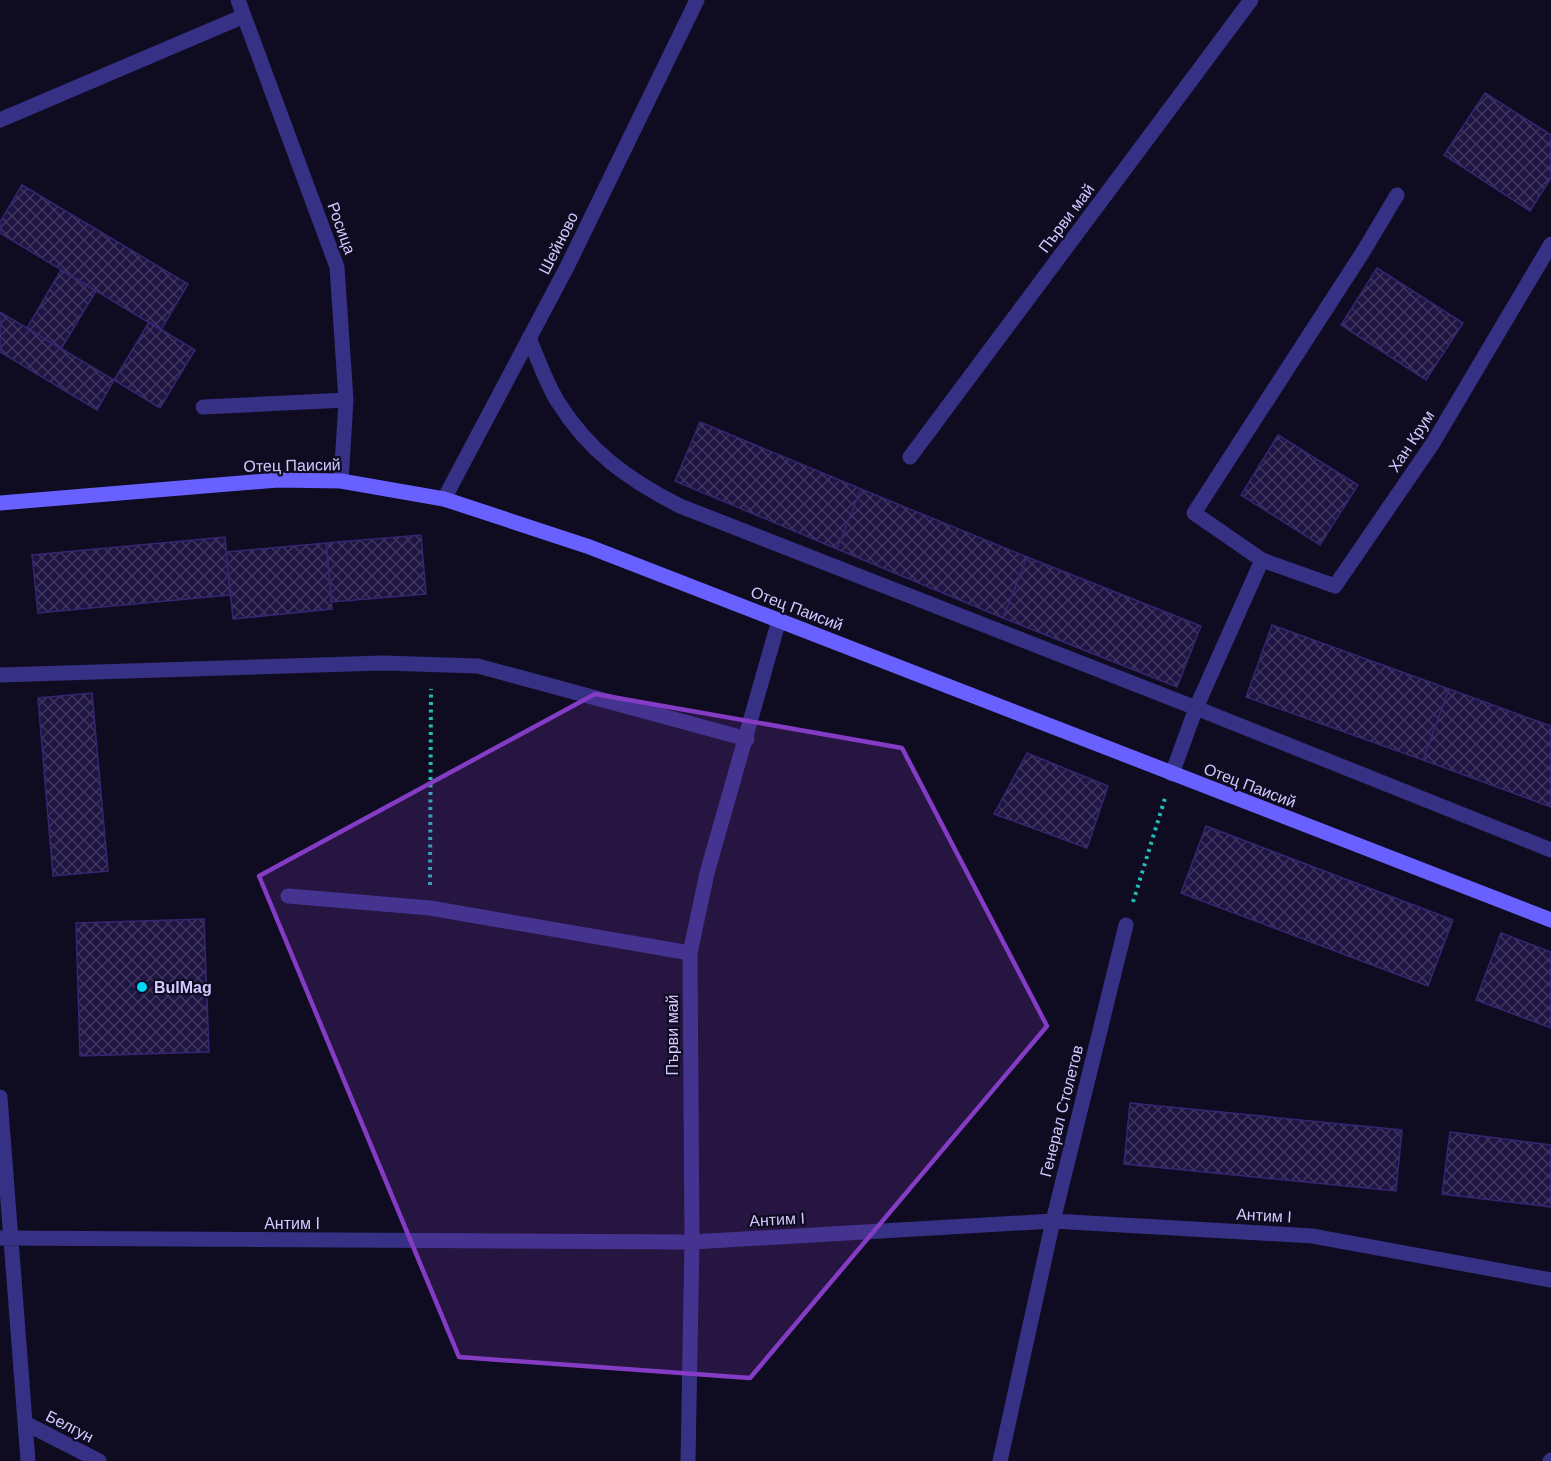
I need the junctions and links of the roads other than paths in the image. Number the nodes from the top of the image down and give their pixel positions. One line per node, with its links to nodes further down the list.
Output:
1 (238, 0): 4 (street, Росица)
2 (1251, 0): 11 (street, Първи май)
3 (694, 1): 8 (street, Шейново)
4 (244, 16): 5 (street); 9 (street, Росица)
5 (0, 120)
6 (1396, 195): 15 (street)
7 (1551, 244): 15 (street, Хан Крум)
8 (529, 338): 13 (street, Шейново); 18 (street)
9 (346, 400): 10 (street); 12 (street, Росица)
10 (203, 407)
11 (910, 457)
12 (341, 481): 13 (main road, Отец Паисий); 14 (main road, Отец Паисий)
13 (444, 499): 16 (main road, Отец Паисий)
14 (0, 503)
15 (1262, 560): 18 (street)
16 (779, 621): 19 (street, Първи май); 20 (main road, Отец Паисий)
17 (0, 675): 19 (street)
18 (1196, 708): 20 (street); 21 (street)
19 (747, 739): 25 (street, Първи май)
20 (1172, 774): 23 (main road, Отец Паисий)
21 (1551, 850)
22 (288, 896): 25 (street)
23 (1551, 920)
24 (1126, 925): 27 (street, Генерал Столетов)
25 (690, 953): 29 (street, Първи май)
26 (0, 1097): 28 (street)
27 (1053, 1221): 29 (street, Антим I); 30 (street, Антим I); 35 (street, Генерал Столетов)
28 (6, 1239): 29 (street, Антим I); 31 (street)
29 (692, 1242): 34 (street, Първи май)
30 (1551, 1280)
31 (25, 1423): 32 (street); 33 (street, Белгун)
32 (28, 1461)
33 (99, 1461)
34 (688, 1461)
35 (1000, 1461)

